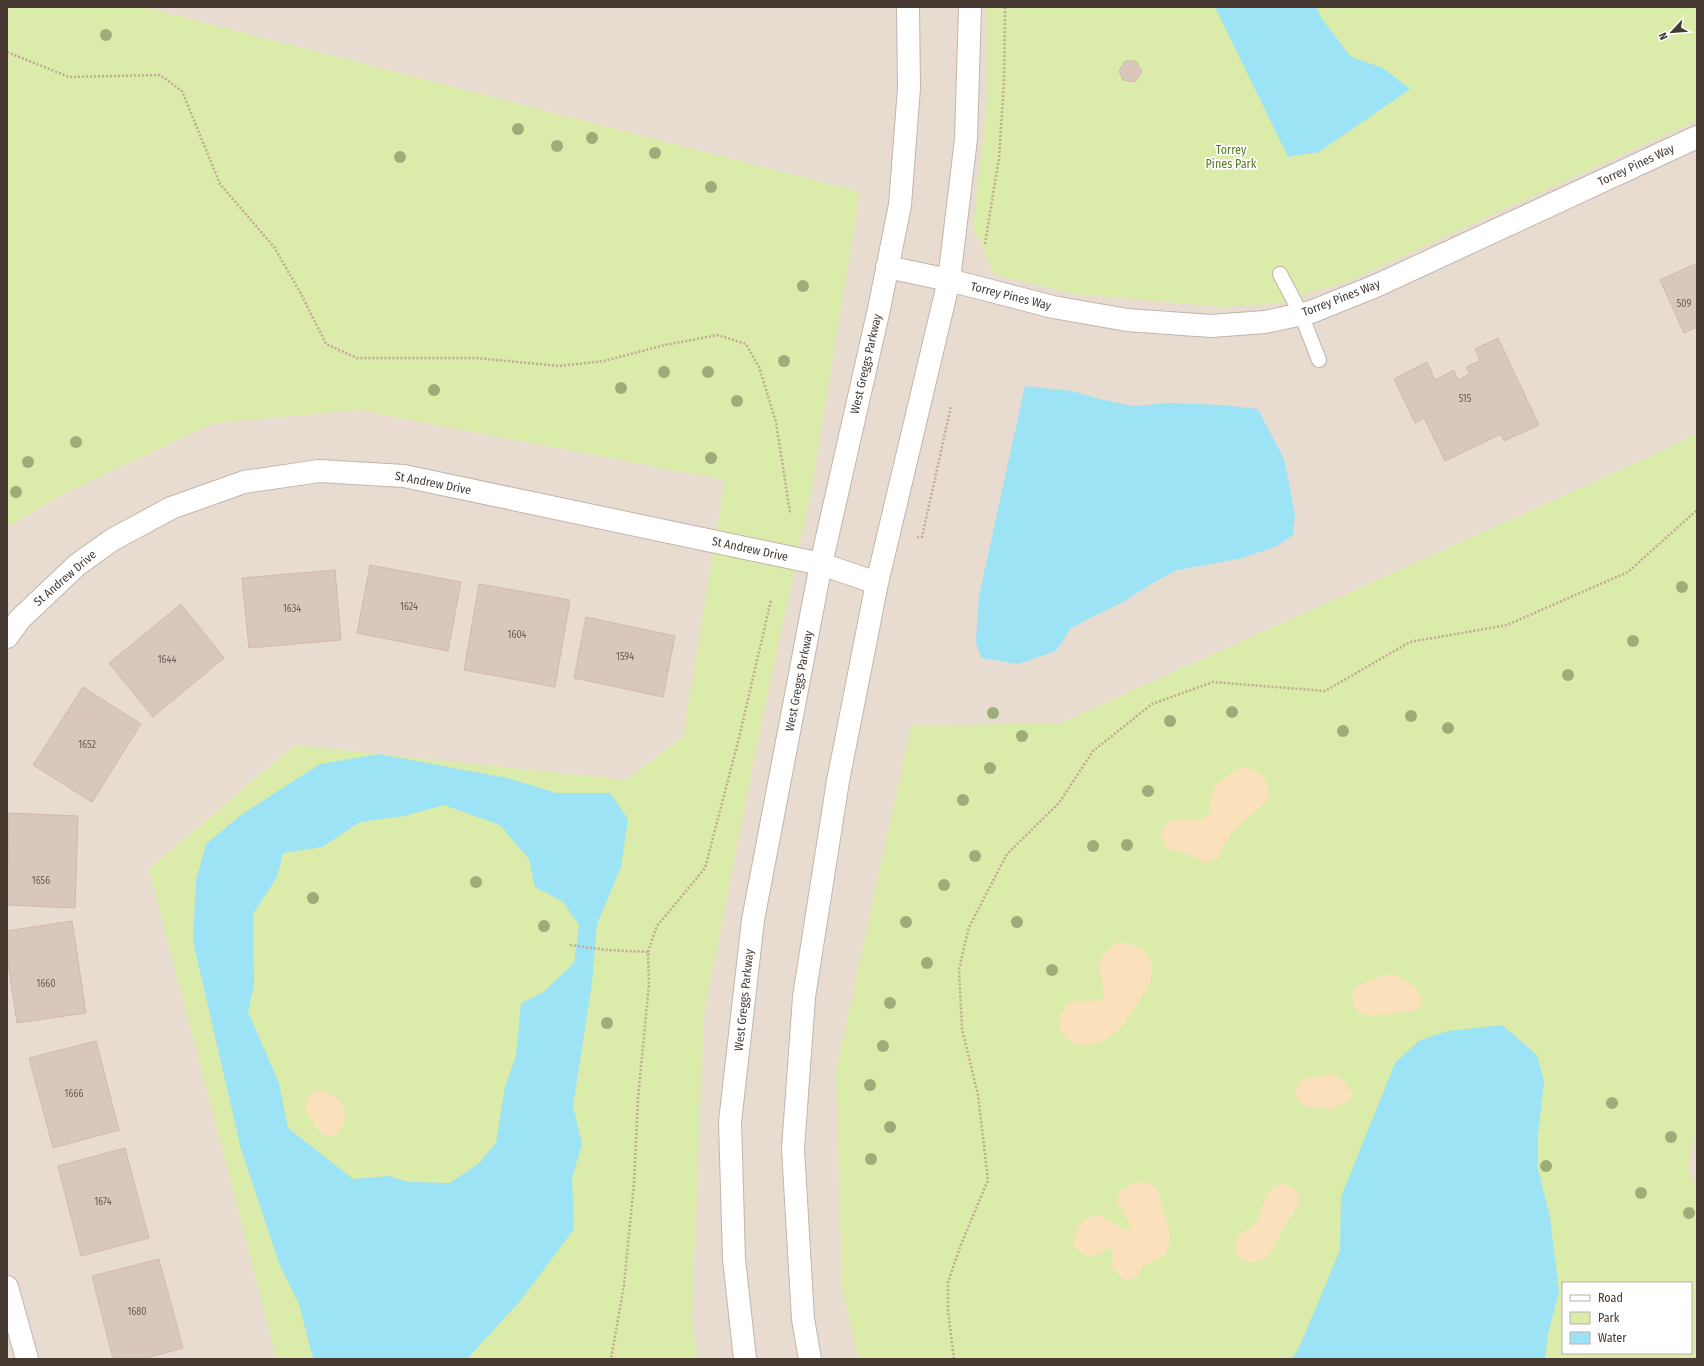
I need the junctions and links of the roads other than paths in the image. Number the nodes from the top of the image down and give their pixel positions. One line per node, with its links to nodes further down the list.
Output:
1 (908, 7): 4 (street, West Greggs Parkway)
2 (970, 7): 6 (street)
3 (1697, 137): 7 (street, Torrey Pines Way)
4 (888, 267): 6 (street, Torrey Pines Way); 9 (street, West Greggs Parkway)
5 (1280, 274): 7 (lane)
6 (949, 280): 7 (street, Torrey Pines Way); 10 (street)
7 (1301, 314): 8 (lane)
8 (1319, 360)
9 (821, 564): 10 (street, St Andrew Drive); 11 (street, St Andrew Drive); 14 (street, West Greggs Parkway)
10 (877, 583): 15 (street)
11 (7, 637)
12 (7, 1287): 13 (street)
13 (27, 1359)
14 (745, 1359)
15 (810, 1359)

